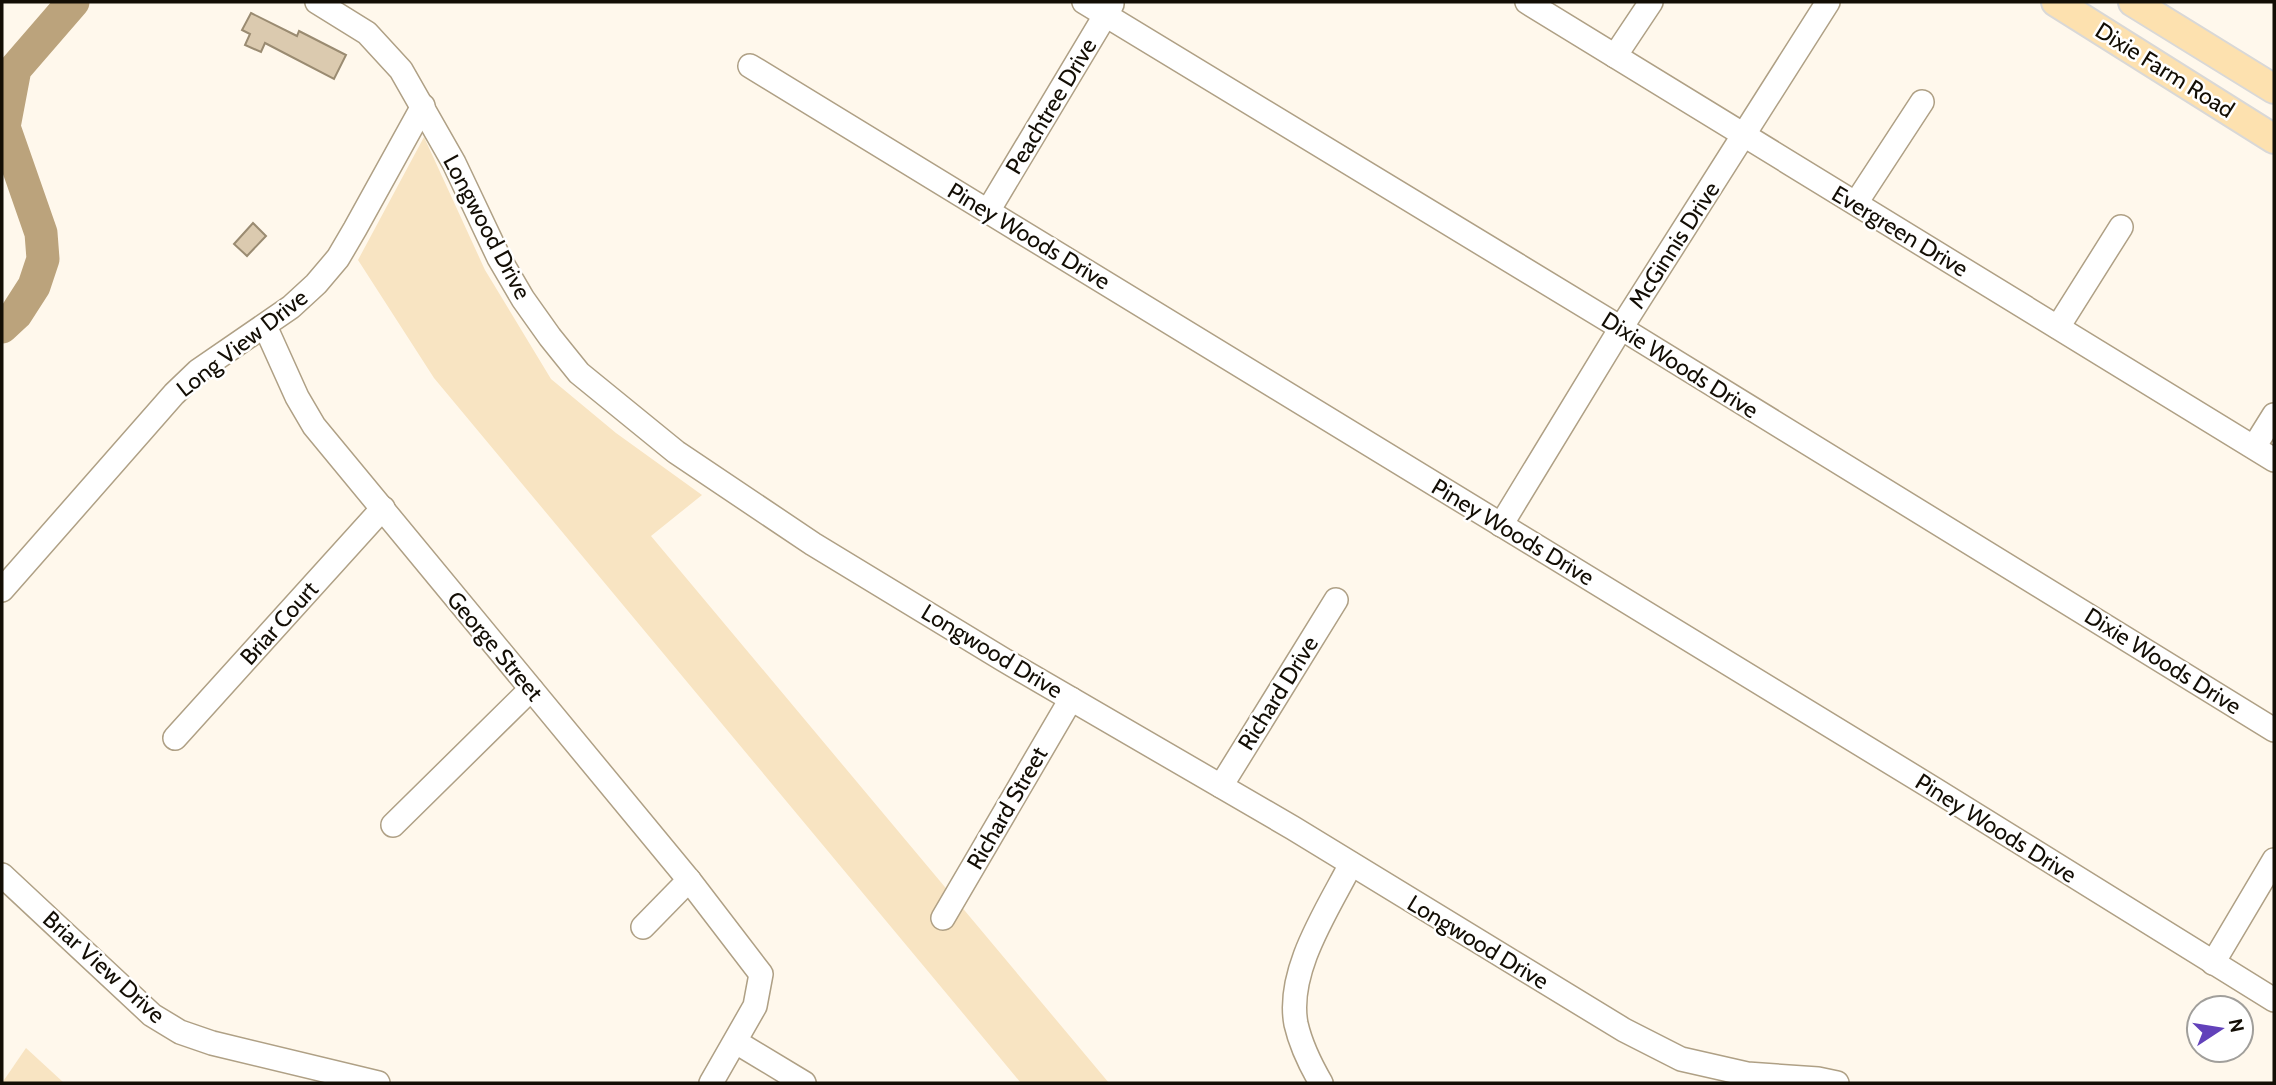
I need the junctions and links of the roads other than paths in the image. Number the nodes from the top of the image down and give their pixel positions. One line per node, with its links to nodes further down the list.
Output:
1 (317, 2): 13 (street, Longwood Drive)
2 (1084, 2): 8 (street, Dixie Woods Drive)
3 (1527, 2): 9 (street, Evergreen Drive)
4 (1651, 2): 9 (street)
5 (1828, 2): 14 (street, McGinnis Drive)
6 (2056, 2): 15 (main road, Dixie Farm Road)
7 (2133, 2): 11 (main road, Dixie Farm Road)
8 (1110, 8): 17 (street, Peachtree Drive); 21 (street, Dixie Woods Drive)
9 (1615, 56): 14 (street, Evergreen Drive)
10 (750, 66): 17 (street, Piney Woods Drive)
11 (2274, 89)
12 (1922, 102): 16 (street)
13 (423, 106): 19 (street, Long View Drive); 30 (street, Longwood Drive)
14 (1745, 135): 16 (street, Evergreen Drive); 21 (street, McGinnis Drive)
15 (2274, 139)
16 (1856, 203): 20 (street, Evergreen Drive)
17 (988, 211): 26 (street, Piney Woods Drive)
18 (2121, 227): 20 (street)
19 (265, 326): 25 (street, George Street); 27 (street, Long View Drive)
20 (2058, 327): 23 (street, Evergreen Drive)
21 (1621, 328): 26 (street, McGinnis Drive); 31 (street, Dixie Woods Drive)
22 (2274, 415): 23 (street)
23 (2254, 447): 24 (street, Evergreen Drive)
24 (2274, 460)
25 (383, 508): 29 (street, George Street); 32 (street, Briar Court)
26 (1501, 525): 41 (street, Piney Woods Drive)
27 (2, 590)
28 (1336, 600): 33 (street, Richard Drive)
29 (531, 689): 34 (street); 38 (street, George Street)
30 (1071, 699): 33 (street, Longwood Drive); 39 (street, Richard Street)
31 (2274, 730)
32 (175, 738)
33 (1221, 786): 36 (street, Longwood Drive)
34 (393, 825)
35 (2274, 860): 41 (street)
36 (1351, 864): 47 (street); 48 (street, Longwood Drive)
37 (2, 875): 44 (street, Briar View Drive)
38 (689, 880): 40 (street); 43 (street, George Street)
39 (943, 918)
40 (643, 927)
41 (2213, 963): 42 (street, Piney Woods Drive)
42 (2274, 1000)
43 (736, 1042): 45 (street); 46 (street)
44 (379, 1083)
45 (711, 1083)
46 (804, 1083)
47 (1321, 1083)
48 (1837, 1083)

